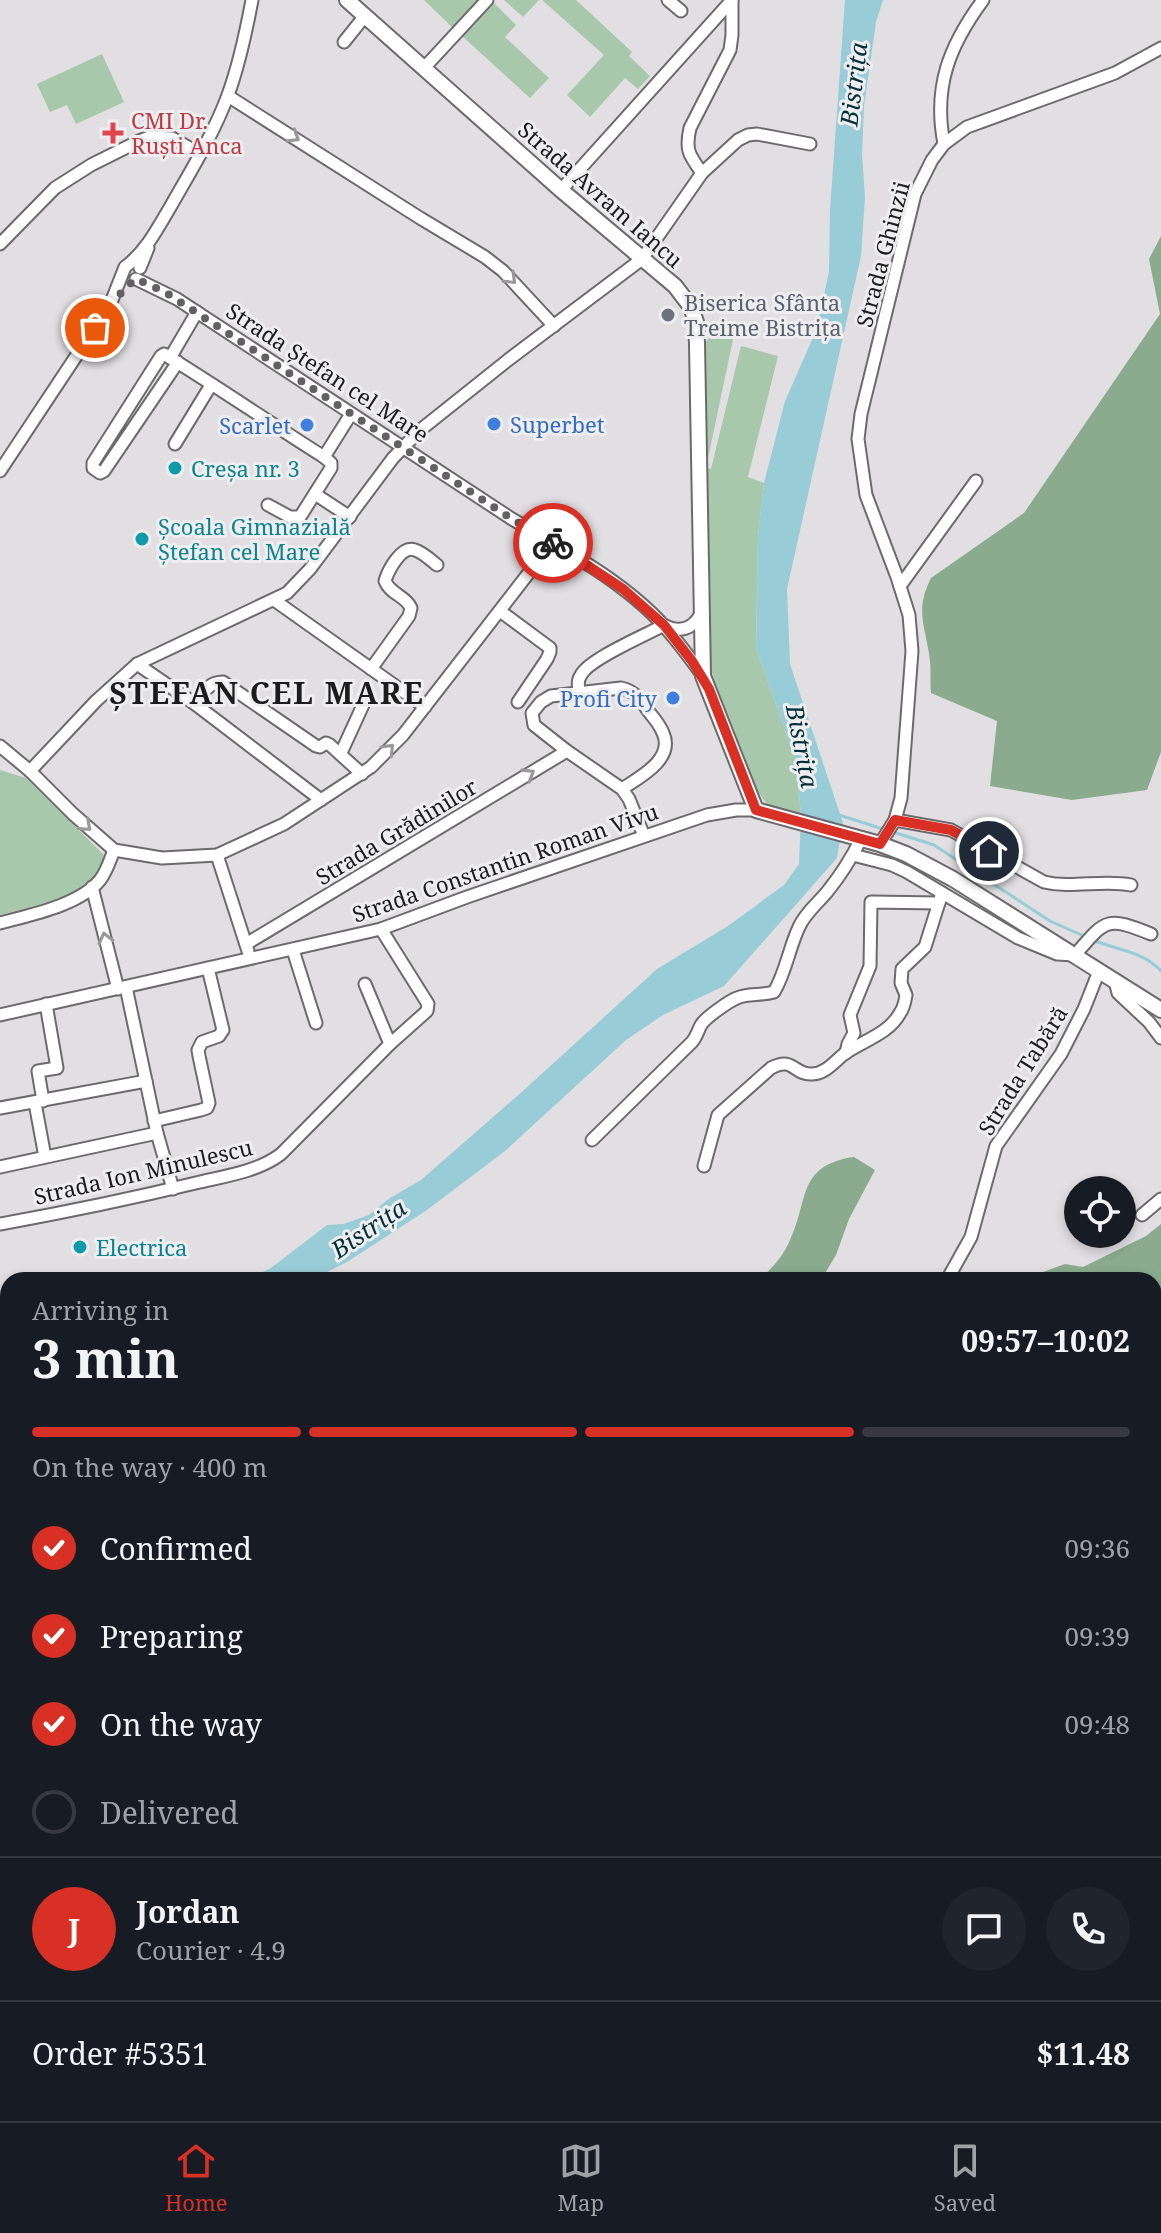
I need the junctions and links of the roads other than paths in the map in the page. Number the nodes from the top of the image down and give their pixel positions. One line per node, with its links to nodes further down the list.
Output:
1 (252, 0): 12 (street)
2 (347, 0): 8 (main road, Strada Avram Iancu)
3 (487, 0): 11 (street)
4 (668, 0): 7 (street)
5 (732, 0): 16 (street); 17 (street)
6 (983, 0): 14 (street)
7 (681, 11)
8 (364, 17): 9 (street); 11 (main road, Strada Avram Iancu)
9 (344, 42)
10 (1161, 48): 14 (street, Strada Ghinzii)
11 (424, 68): 17 (main road, Strada Avram Iancu)
12 (228, 96): 15 (street); 22 (street, one-way to 22)
13 (810, 144): 16 (street)
14 (944, 144): 36 (street, Strada Ghinzii)
15 (200, 154): 18 (street); 20 (street)
16 (702, 173): 19 (street)
17 (561, 190): 19 (main road, Strada Avram Iancu)
18 (0, 244)
19 (642, 259): 22 (street); 39 (main road, Strada Avram Iancu)
20 (135, 272): 21 (street, Strada Ștefan cel Mare); 29 (street)
21 (197, 312): 23 (street); 25 (street, Strada Ștefan cel Mare)
22 (554, 326): 27 (street)
23 (174, 360): 23 (street); 24 (street)
24 (211, 385): 26 (street); 28 (street)
25 (351, 414): 27 (street, Strada Ștefan cel Mare); 28 (street)
26 (175, 444)
27 (404, 447): 33 (street); 34 (street, Strada Ștefan cel Mare)
28 (324, 457): 31 (street)
29 (0, 471)
30 (976, 481): 36 (street)
31 (315, 494): 32 (street); 33 (street)
32 (268, 505)
33 (350, 517): 37 (street)
34 (552, 543): 38 (street); 40 (street, Strada Ștefan cel Mare)
35 (437, 565): 42 (street)
36 (900, 586): 57 (street, Strada Ghinzii)
37 (274, 600): 41 (street); 42 (street)
38 (500, 611): 45 (street); 48 (street)
39 (701, 614): 40 (street); 43 (main road, Strada Avram Iancu)
40 (664, 625): 43 (street, Strada Ștefan cel Mare); 44 (street)
41 (137, 664): 46 (street); 52 (street)
42 (371, 669): 48 (street)
43 (703, 676): 56 (main road, Strada Ștefan cel Mare)
44 (580, 693): 50 (street); 54 (street)
45 (518, 702)
46 (195, 704): 51 (street); 55 (street)
47 (363, 705): 51 (street)
48 (425, 707): 53 (street, one-way to 48)
49 (0, 746): 52 (street)
50 (567, 751): 54 (street); 70 (street, Strada Grădinilor, one-way to 50)
51 (341, 753): 53 (street)
52 (30, 771): 61 (street, one-way to 61)
53 (362, 774): 55 (street)
54 (622, 789): 58 (street)
55 (321, 800): 62 (street)
56 (756, 810): 58 (street, Strada Constantin Roman Vivu); 59 (main road)
57 (894, 822): 60 (street, Strada Ghinzii); 64 (street)
58 (644, 836): 68 (street, Strada Constantin Roman Vivu)
59 (861, 839): 60 (main road); 63 (street)
60 (882, 841): 72 (main road)
61 (114, 850): 62 (street); 65 (street)
62 (217, 855): 70 (street)
63 (853, 855): 66 (street); 90 (street)
64 (1131, 885)
65 (92, 887): 67 (street); 78 (street, one-way to 65)
66 (941, 898): 72 (street); 85 (street); 85 (street)
67 (0, 923)
68 (381, 929): 71 (street, Strada Constantin Roman Vivu); 84 (street, Strada Ion Minulescu)
69 (1151, 934): 72 (street)
70 (246, 944): 73 (street)
71 (293, 950): 73 (street, Strada Constantin Roman Vivu); 82 (street)
72 (1075, 955): 75 (main road)
73 (250, 959): 74 (street, Strada Constantin Roman Vivu)
74 (208, 968): 78 (street, Strada Constantin Roman Vivu); 89 (street)
75 (1099, 971): 76 (main road); 98 (street, Strada Tabără)
76 (1115, 981): 80 (main road); 83 (street)
77 (365, 984): 84 (street)
78 (122, 988): 79 (street, Strada Constantin Roman Vivu); 86 (street)
79 (46, 1004): 81 (street, Strada Constantin Roman Vivu); 87 (street)
80 (1161, 1010)
81 (0, 1015)
82 (316, 1023)
83 (1161, 1038)
84 (390, 1044): 94 (street, Strada Ion Minulescu)
85 (846, 1053): 92 (street)
86 (146, 1081): 87 (street); 89 (street)
87 (39, 1102): 88 (street); 91 (street)
88 (0, 1108)
89 (155, 1127): 91 (street); 94 (street)
90 (592, 1140)
91 (45, 1157): 93 (street)
92 (704, 1166)
93 (0, 1167)
94 (173, 1189): 97 (street, Strada Ion Minulescu)
95 (1161, 1199): 96 (street)
96 (1142, 1215)
97 (0, 1224)
98 (951, 1272)

